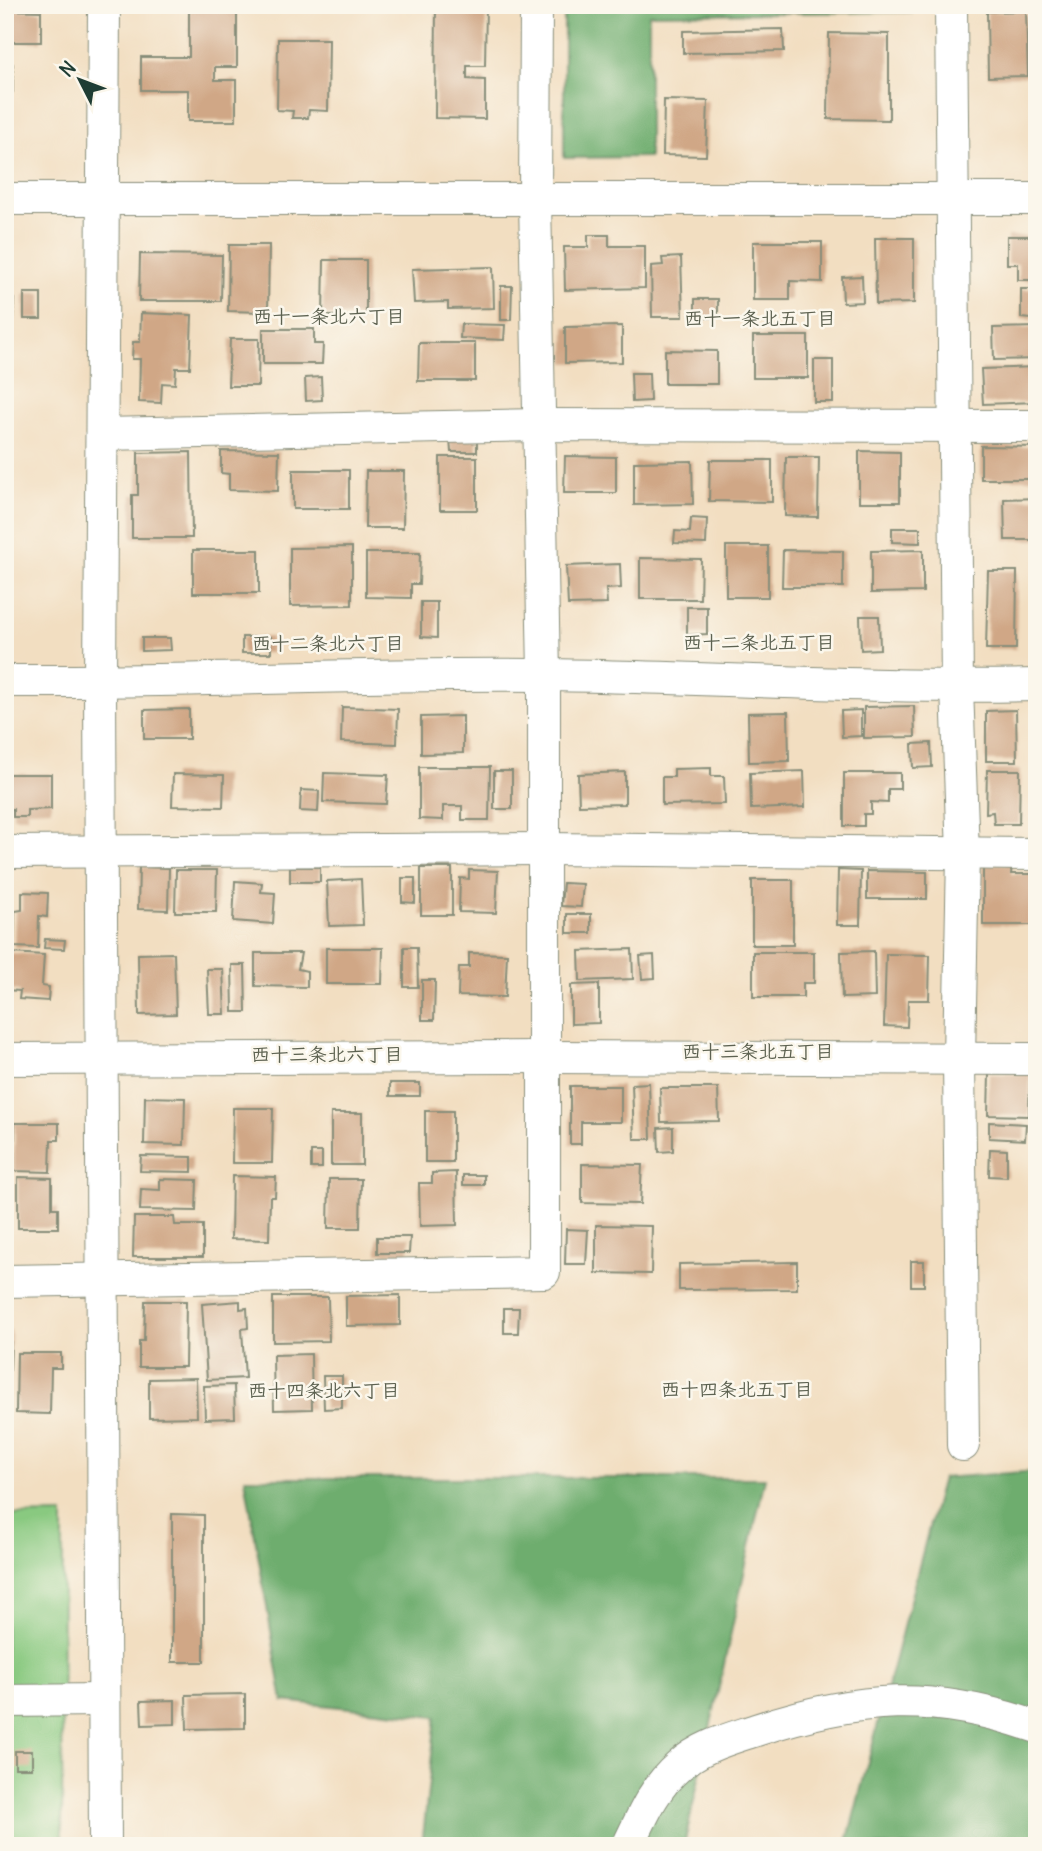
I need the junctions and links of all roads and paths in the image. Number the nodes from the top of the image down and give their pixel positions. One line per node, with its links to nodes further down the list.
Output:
1 (104, 5): 5 (street)
2 (536, 5): 6 (street)
3 (951, 5): 7 (street)
4 (5, 199): 5 (street)
5 (104, 199): 6 (street); 12 (street)
6 (535, 199): 7 (street); 9 (street)
7 (954, 199): 8 (street); 11 (street)
8 (1037, 199)
9 (540, 425): 11 (street); 12 (street); 13 (street)
10 (1037, 426): 11 (street)
11 (954, 427): 17 (street)
12 (102, 434): 15 (street)
13 (544, 675): 15 (street); 17 (street); 18 (street)
14 (5, 681): 15 (street)
15 (100, 682): 19 (street)
16 (1037, 685): 17 (street)
17 (957, 687): 21 (street)
18 (545, 849): 19 (street); 21 (street); 23 (street)
19 (101, 851): 20 (street); 24 (street)
20 (5, 852)
21 (963, 854): 22 (street); 25 (street)
22 (1037, 854)
23 (545, 1057): 24 (street); 25 (street); 29 (street)
24 (102, 1058): 26 (street); 29 (street)
25 (959, 1058): 27 (street); 30 (street)
26 (5, 1059)
27 (1037, 1059)
28 (5, 1281): 29 (street)
29 (104, 1281): 31 (street)
30 (963, 1445)
31 (103, 1700): 32 (street); 34 (street)
32 (5, 1701)
33 (1037, 1727): 35 (street)
34 (105, 1846)
35 (628, 1846)

